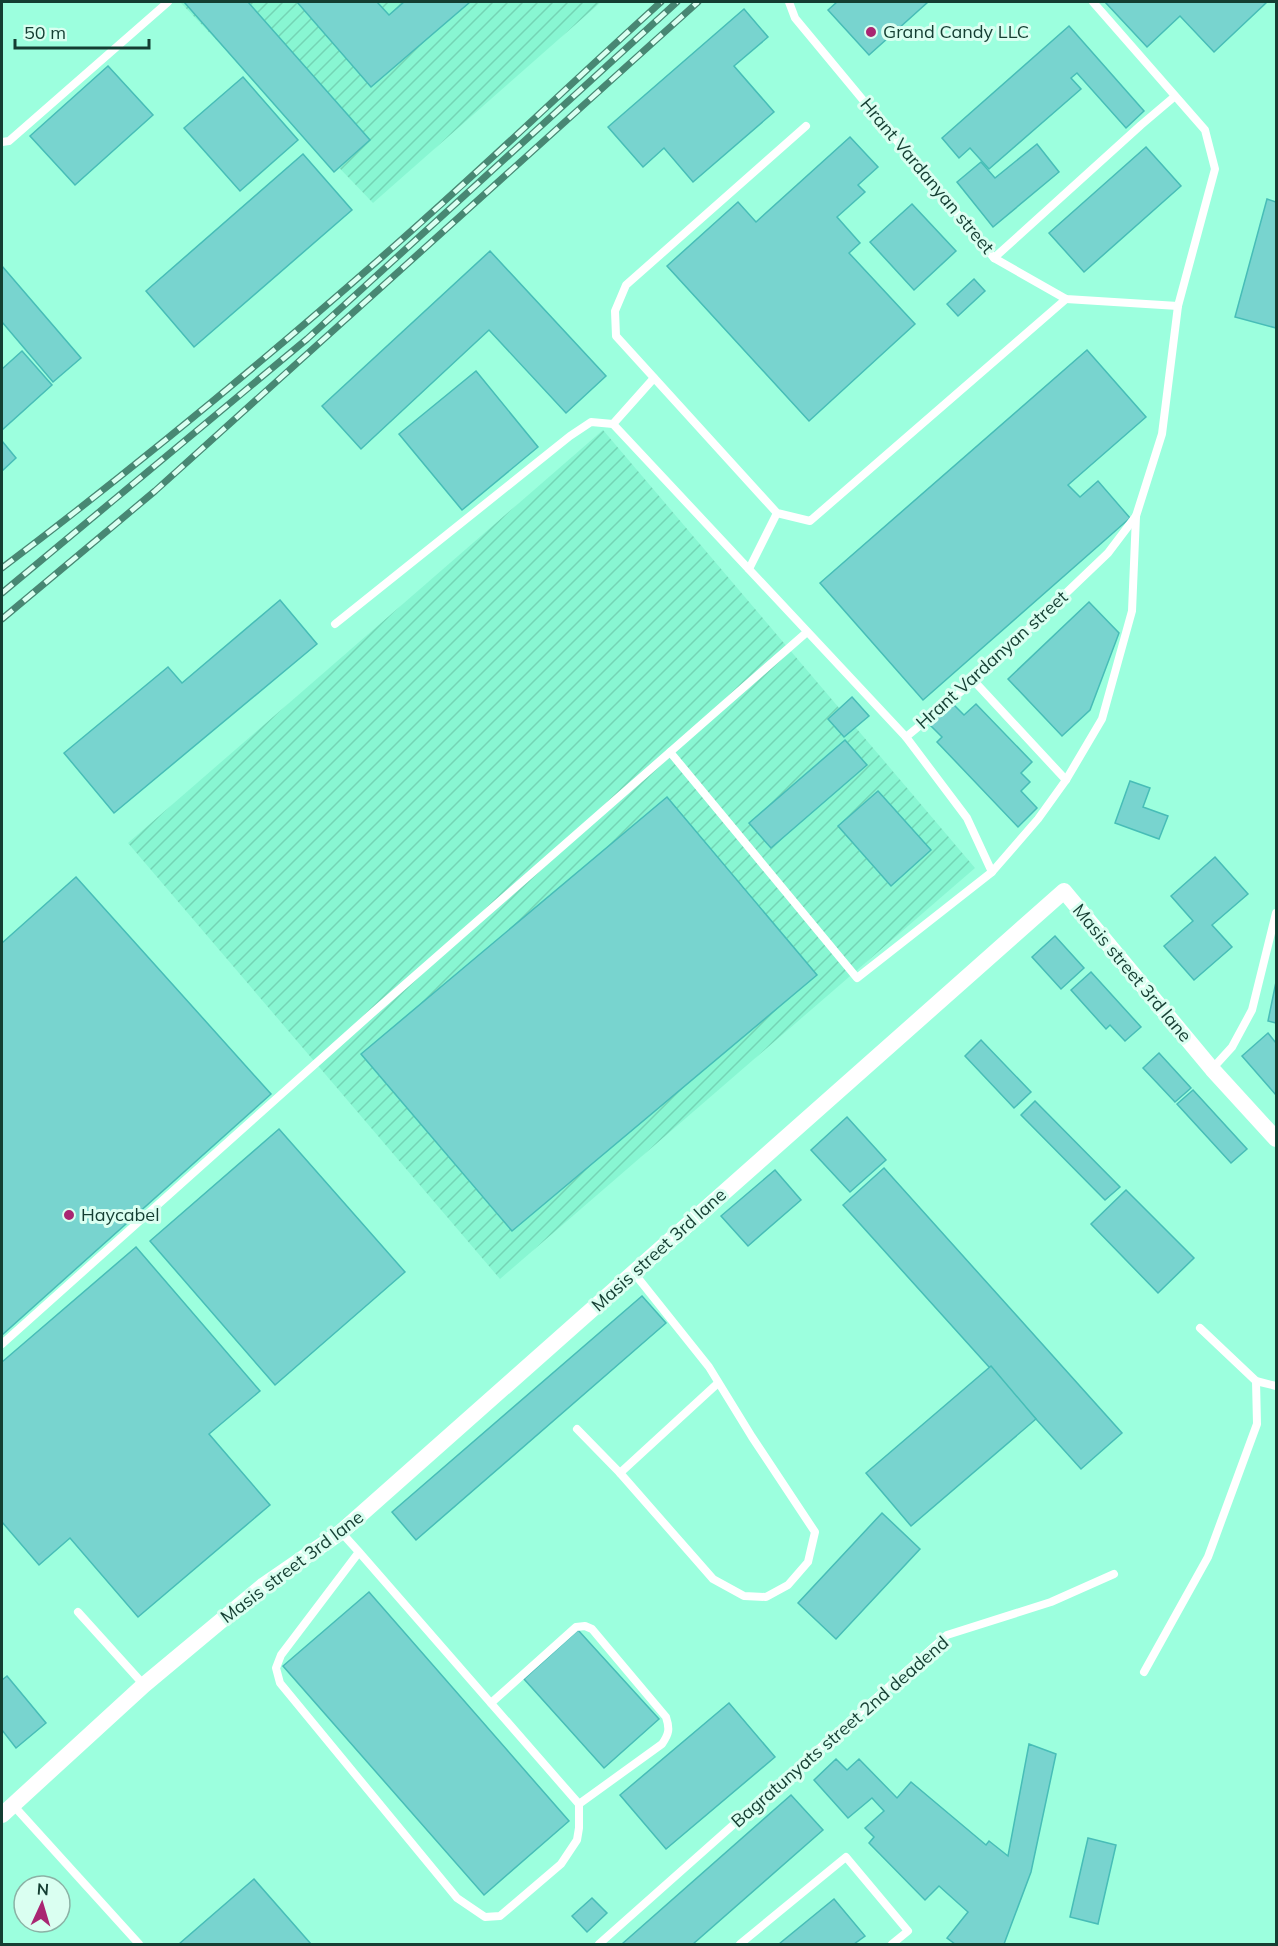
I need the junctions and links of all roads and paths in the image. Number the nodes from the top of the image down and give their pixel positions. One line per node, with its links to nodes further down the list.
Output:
1 (168, 2): 6 (lane)
2 (789, 2): 7 (lane, Hrant Vardanyan street)
3 (1093, 2): 4 (lane)
4 (1174, 97): 7 (lane); 9 (lane)
5 (806, 126): 10 (lane)
6 (2, 142)
7 (994, 258): 8 (lane, Hrant Vardanyan street)
8 (1066, 299): 9 (lane, Hrant Vardanyan street); 12 (lane)
9 (1178, 306): 13 (lane, Hrant Vardanyan street)
10 (654, 378): 11 (lane); 12 (lane)
11 (613, 424): 14 (lane); 15 (lane)
12 (777, 513): 14 (lane)
13 (1136, 516): 17 (lane, Hrant Vardanyan street); 20 (lane)
14 (749, 570): 16 (lane)
15 (335, 624)
16 (807, 632): 18 (lane); 19 (lane)
17 (974, 681): 18 (lane, Hrant Vardanyan street); 20 (lane)
18 (906, 737): 21 (lane)
19 (670, 752): 21 (lane); 27 (lane)
20 (1066, 780): 21 (lane)
21 (992, 872)
22 (1276, 913): 23 (lane)
23 (1212, 1069): 24 (street, Masis street 3rd lane); 25 (street, Masis street 3rd lane)
24 (1276, 1139)
25 (634, 1273): 29 (lane); 33 (street, Masis street 3rd lane)
26 (1200, 1328): 28 (lane)
27 (2, 1344)
28 (1256, 1381): 30 (lane); 37 (lane)
29 (718, 1383): 32 (lane); 32 (lane)
30 (1276, 1386)
31 (577, 1430): 32 (lane)
32 (620, 1473)
33 (341, 1532): 34 (lane); 38 (street, Masis street 3rd lane)
34 (359, 1552): 39 (lane); 40 (lane)
35 (1114, 1575): 43 (lane, Bagratunyats street 2nd deadend)
36 (78, 1612): 38 (lane)
37 (1144, 1672)
38 (144, 1686): 41 (street, Masis street 3rd lane)
39 (491, 1703): 40 (lane); 40 (lane)
40 (579, 1804)
41 (7, 1810): 42 (lane)
42 (139, 1944)
43 (598, 1944)
44 (740, 1944): 45 (lane)
45 (892, 1944)

